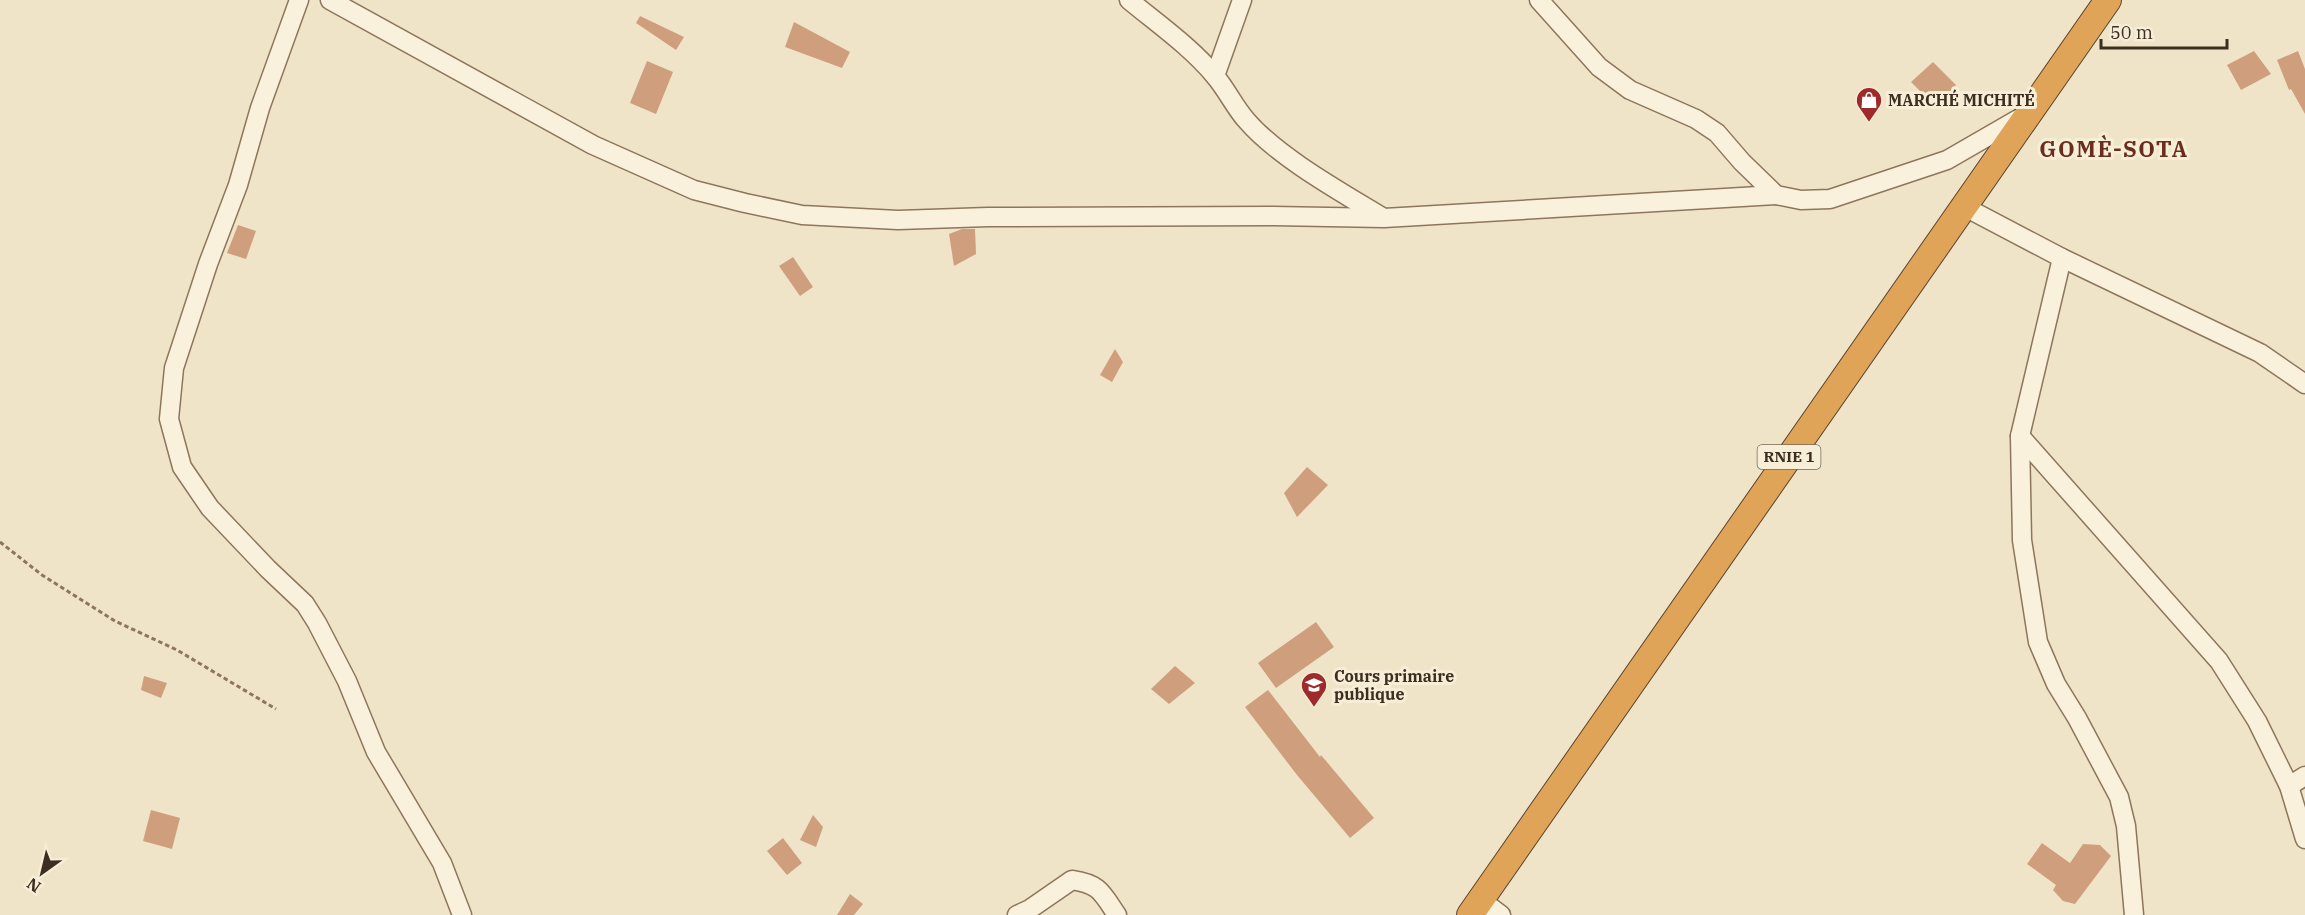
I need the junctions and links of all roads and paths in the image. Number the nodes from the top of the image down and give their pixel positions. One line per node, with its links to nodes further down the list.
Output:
1 (299, 0): 21 (street)
2 (330, 0): 11 (street)
3 (1129, 0): 7 (street)
4 (1242, 0): 7 (street)
5 (1539, 0): 9 (street)
6 (2108, 0): 8 (highway, RNIE 1)
7 (1215, 76): 11 (street)
8 (2031, 111): 9 (street); 10 (highway, RNIE 1)
9 (1776, 195): 11 (street)
10 (1963, 206): 12 (street); 20 (highway, RNIE 1)
11 (1384, 218)
12 (2062, 258): 13 (street); 14 (street)
13 (2305, 384)
14 (2020, 436): 18 (street); 25 (street)
15 (0, 542): 16 (path)
16 (276, 709)
17 (2305, 776): 18 (street)
18 (2289, 786): 19 (street)
19 (2305, 839)
20 (1476, 907): 24 (street)
21 (462, 915)
22 (1017, 915): 23 (street)
23 (1117, 915)
24 (1501, 915)
25 (2134, 915)

